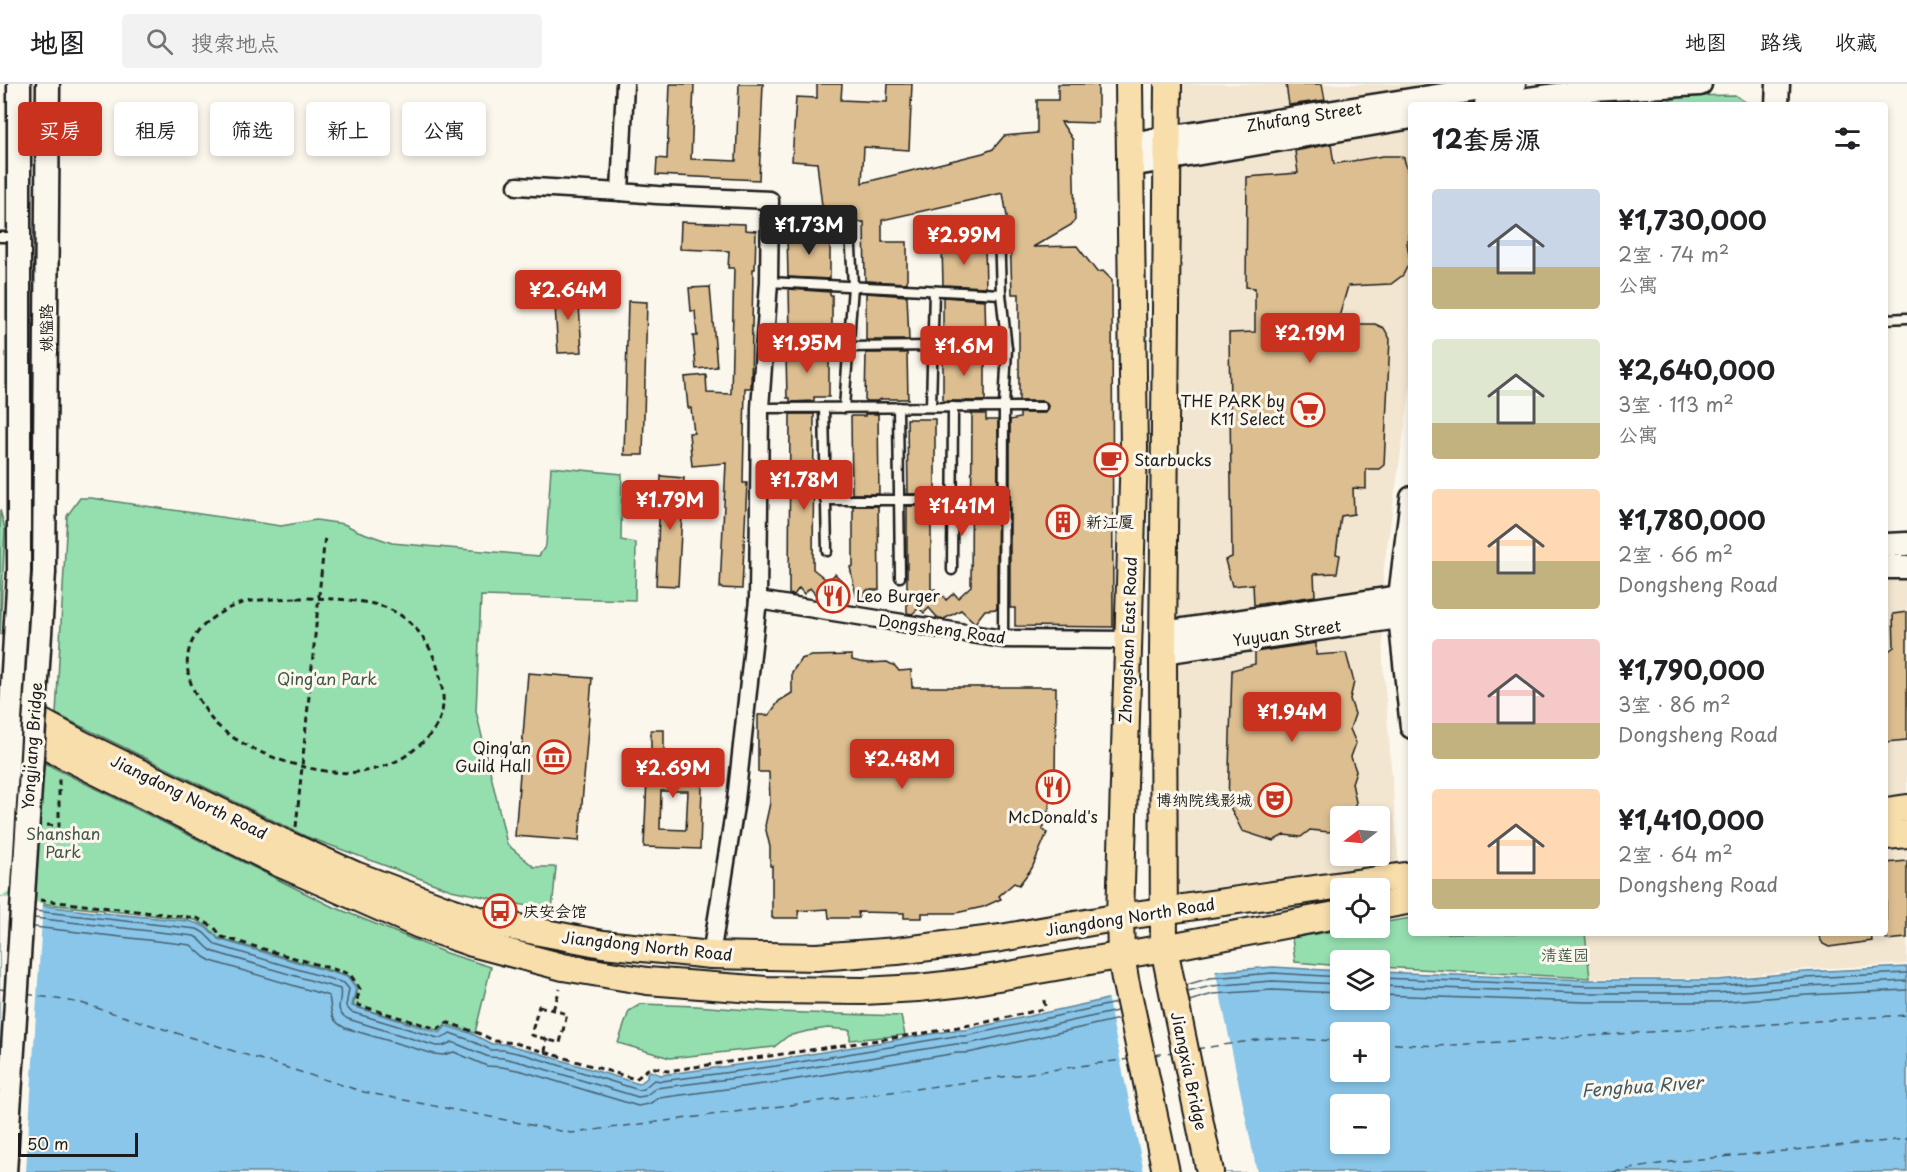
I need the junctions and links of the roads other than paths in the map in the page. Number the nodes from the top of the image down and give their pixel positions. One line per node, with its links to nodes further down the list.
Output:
1 (19, 84): 19 (main road, 姚隘路)
2 (48, 84): 49 (main road, 姚隘路)
3 (625, 84): 16 (street)
4 (1129, 84): 14 (main road, Zhongshan East Road)
5 (1168, 84): 13 (main road, Zhongshan East Road)
6 (1514, 84): 9 (main road, Zhufang Street)
7 (1700, 84): 10 (main road)
8 (1778, 84): 11 (main road)
9 (1463, 91): 13 (main road, Zhufang Street)
10 (1507, 102)
11 (1777, 102)
12 (1408, 118): 13 (main road, Zhufang Street)
13 (1168, 148): 14 (main road, Zhufang Street); 55 (main road, Zhongshan East Road)
14 (1130, 154): 54 (main road, Zhongshan East Road)
15 (517, 186): 16 (street)
16 (620, 192): 20 (street)
17 (850, 230): 21 (lane)
18 (999, 231): 23 (lane)
19 (10, 237): 48 (main road, 姚隘路)
20 (769, 282): 21 (lane); 26 (street)
21 (853, 286): 22 (lane); 28 (lane)
22 (934, 291): 23 (lane); 27 (lane)
23 (1001, 294): 29 (lane)
24 (1907, 318): 25 (lane)
25 (1888, 319)
26 (765, 337): 28 (lane); 35 (street)
27 (933, 346): 28 (lane); 29 (lane); 30 (lane)
28 (848, 347): 37 (lane)
29 (1007, 349): 31 (lane)
30 (931, 406): 32 (lane); 33 (lane)
31 (1004, 406): 33 (lane); 34 (lane); 53 (lane)
32 (898, 407): 37 (lane); 39 (lane)
33 (953, 407): 40 (lane)
34 (1042, 407)
35 (760, 408): 36 (lane); 51 (street)
36 (824, 408): 37 (lane); 38 (lane)
37 (844, 408)
38 (825, 500): 39 (lane); 43 (lane)
39 (898, 500): 40 (lane); 50 (lane)
40 (952, 500): 46 (lane)
41 (1907, 544): 42 (main road)
42 (1888, 545)
43 (827, 551)
44 (1888, 567): 45 (main road)
45 (1907, 567)
46 (952, 570)
47 (1408, 570): 52 (main road)
48 (19, 572): 64 (main road, Yongjiang Bridge, bridge)
49 (44, 572): 73 (main road, Yongjiang Bridge, bridge)
50 (900, 577)
51 (758, 600): 53 (street, Dongsheng Road); 70 (street)
52 (1406, 606): 55 (main road, Yuyuan Street); 56 (main road)
53 (1003, 639): 54 (street, Dongsheng Road)
54 (1128, 640): 68 (main road, Zhongshan East Road)
55 (1163, 642): 67 (main road, Zhongshan East Road)
56 (1408, 646)
57 (0, 700): 70 (main road, Jiangdong North Road)
58 (0, 723): 72 (main road, Jiangdong North Road)
59 (1907, 808): 60 (main road)
60 (1888, 811)
61 (1907, 834): 62 (main road)
62 (1888, 836)
63 (1408, 876): 67 (main road, Jiangdong North Road)
64 (0, 885)
65 (1408, 901): 66 (main road)
66 (1390, 904)
67 (1163, 911): 68 (main road, Jiangdong North Road); 71 (main road, Zhongshan East Road)
68 (1120, 917): 70 (main road, Jiangdong North Road); 72 (main road, Zhongshan East Road)
69 (1330, 917): 71 (main road, Jiangdong North Road)
70 (711, 955)
71 (1166, 959): 72 (main road, Jiangdong North Road); 75 (main road, Jiangxia Bridge)
72 (1123, 967): 74 (main road)
73 (5, 1172)
74 (1166, 1172)
75 (1210, 1172)

